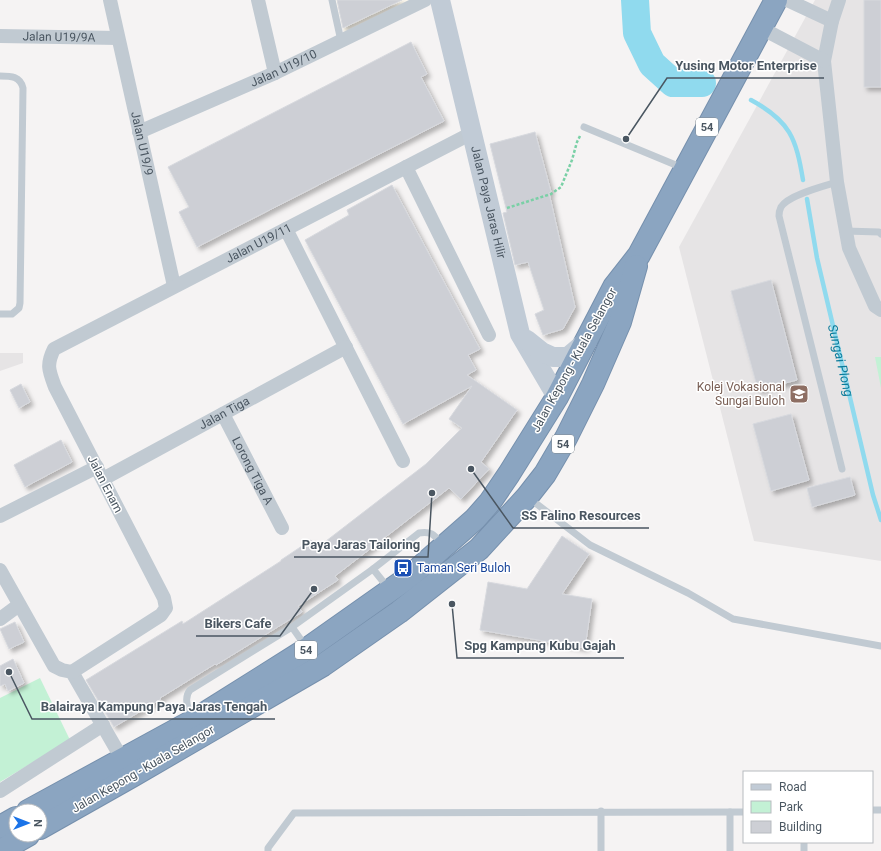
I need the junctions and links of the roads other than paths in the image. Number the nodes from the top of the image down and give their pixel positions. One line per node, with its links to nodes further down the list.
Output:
1 (110, 0): 12 (street, Jalan U19/9)
2 (258, 0): 15 (street)
3 (332, 0): 13 (lane)
4 (440, 0): 19 (street, Jalan Paya Jaras Hilir)
5 (776, 0): 10 (highway, Jalan Kepong - Kuala Selangor / 54)
6 (786, 0): 9 (street)
7 (840, 0): 9 (street)
8 (419, 1): 13 (street, Jalan U19/10)
9 (832, 21): 14 (street)
10 (761, 28): 14 (street); 21 (highway, Jalan Kepong - Kuala Selangor / 54)
11 (0, 36): 12 (street, Jalan U19/9A)
12 (118, 38): 18 (street, Jalan U19/9)
13 (342, 41): 15 (street, Jalan U19/10)
14 (824, 61): 22 (street)
15 (275, 73): 18 (street, Jalan U19/10)
16 (0, 76): 29 (lane)
17 (584, 127): 21 (lane)
18 (139, 132): 27 (street, Jalan U19/9)
19 (472, 133): 20 (street, Jalan U19/11); 31 (street, Jalan Paya Jaras Hilir)
20 (406, 166): 23 (street, Jalan U19/11); 32 (street)
21 (685, 169): 26 (highway, Jalan Kepong - Kuala Selangor / 54)
22 (837, 182): 24 (street); 39 (lane)
23 (286, 229): 27 (street, Jalan U19/11); 34 (street)
24 (845, 231): 25 (lane); 28 (street)
25 (881, 234)
26 (639, 255): 30 (highway, Jalan Kepong - Kuala Selangor / 54); 33 (highway, Jalan Kepong - Kuala Selangor / 54)
27 (174, 286): 35 (street, Jalan U19/11)
28 (881, 310)
29 (0, 314)
30 (620, 322): 36 (highway); 41 (highway, Jalan Kepong - Kuala Selangor / 54)
31 (520, 334): 33 (street); 36 (street, Jalan Paya Jaras Hilir)
32 (488, 335)
33 (587, 341): 36 (highway, Jalan Kepong - Kuala Selangor / 54)
34 (346, 347): 37 (street, Jalan Tiga); 38 (street)
35 (49, 359): 40 (street, Jalan Enam)
36 (557, 397): 44 (highway, Jalan Kepong - Kuala Selangor / 54); 45 (highway)
37 (223, 414): 40 (street, Jalan Tiga); 43 (street, Lorong Tiga A)
38 (403, 461)
39 (842, 469)
40 (100, 473): 42 (street, Jalan Tiga); 54 (street, Jalan Enam)
41 (527, 497): 45 (highway, Jalan Kepong - Kuala Selangor / 54); 52 (lane)
42 (0, 516)
43 (282, 528)
44 (444, 546): 46 (lane); 48 (highway, Jalan Kepong - Kuala Selangor / 54)
45 (479, 549): 63 (highway, Jalan Kepong - Kuala Selangor / 54)
46 (373, 569): 48 (lane); 51 (lane)
47 (0, 570): 49 (street)
48 (390, 591): 53 (highway, Jalan Kepong - Kuala Selangor / 54)
49 (19, 605): 50 (street); 54 (street)
50 (0, 619)
51 (292, 627): 53 (lane); 55 (lane)
52 (881, 646)
53 (308, 649): 55 (highway, Jalan Kepong - Kuala Selangor / 54)
54 (72, 672): 56 (street)
55 (191, 722): 57 (highway, Jalan Kepong - Kuala Selangor / 54)
56 (103, 725): 57 (street); 58 (street)
57 (122, 759): 59 (highway, Jalan Kepong - Kuala Selangor / 54)
58 (0, 790)
59 (42, 803)
60 (601, 811): 61 (lane); 66 (lane); 67 (lane)
61 (730, 812): 62 (lane); 68 (lane)
62 (743, 812)
63 (48, 823)
64 (14, 843): 65 (highway)
65 (0, 851)
66 (268, 851)
67 (601, 851)
68 (730, 851)

